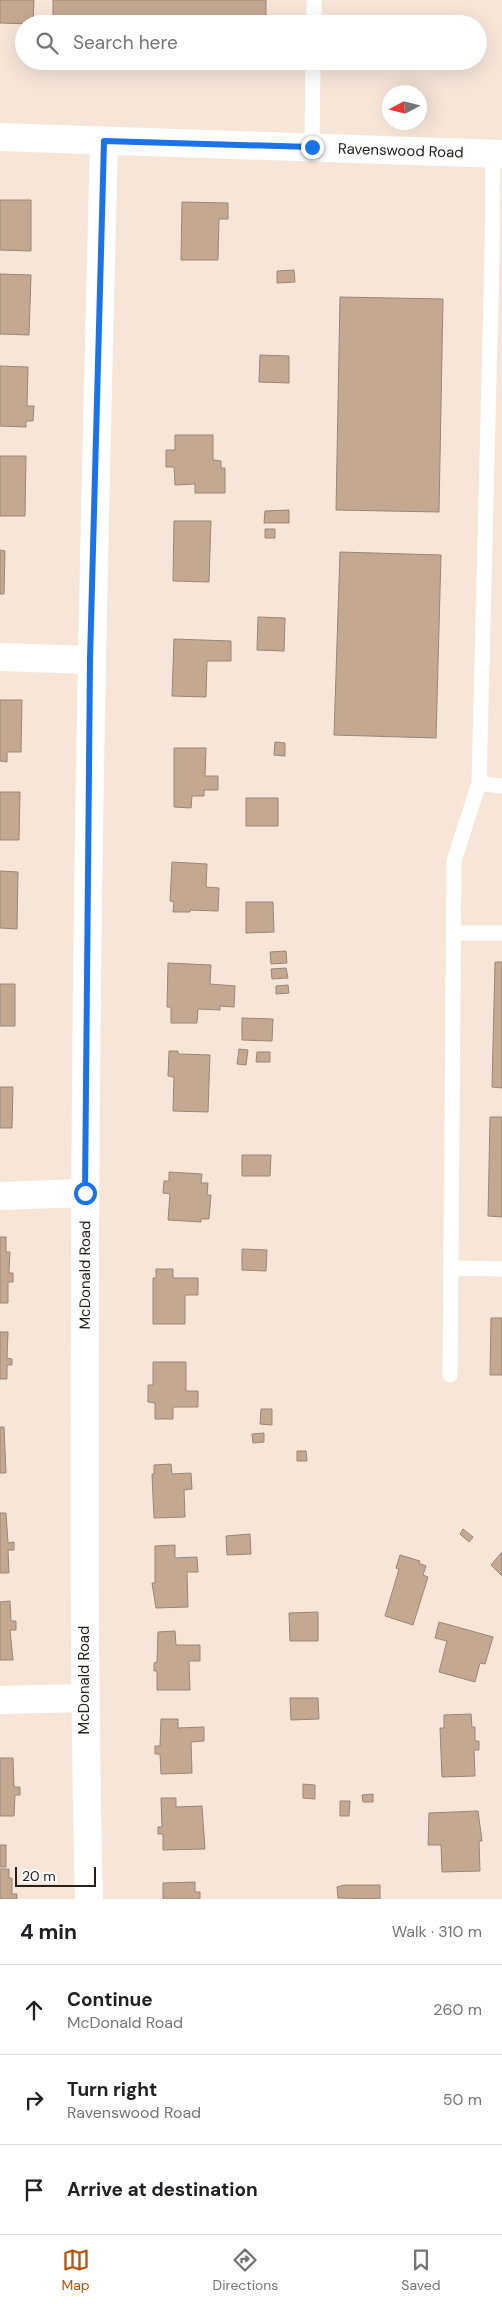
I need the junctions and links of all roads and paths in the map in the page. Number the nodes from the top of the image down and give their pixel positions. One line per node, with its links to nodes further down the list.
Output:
1 (314, 0): 2 (lane)
2 (314, 15)
3 (313, 70): 6 (lane)
4 (0, 137): 5 (street, Ravenswood Road)
5 (104, 141): 6 (street, Ravenswood Road); 10 (street, McDonald Road)
6 (312, 147): 7 (street, Ravenswood Road)
7 (497, 153): 8 (lane)
8 (497, 257): 11 (lane)
9 (0, 657): 10 (street)
10 (90, 660): 15 (street, McDonald Road)
11 (479, 783): 12 (lane); 13 (lane)
12 (502, 786)
13 (453, 933): 14 (lane); 17 (lane)
14 (502, 933)
15 (85, 1193): 16 (street); 20 (street, McDonald Road)
16 (0, 1196)
17 (450, 1268): 18 (lane); 19 (lane)
18 (502, 1269)
19 (450, 1375)
20 (84, 1698): 21 (street); 22 (street, McDonald Road)
21 (0, 1700)
22 (89, 1899)

